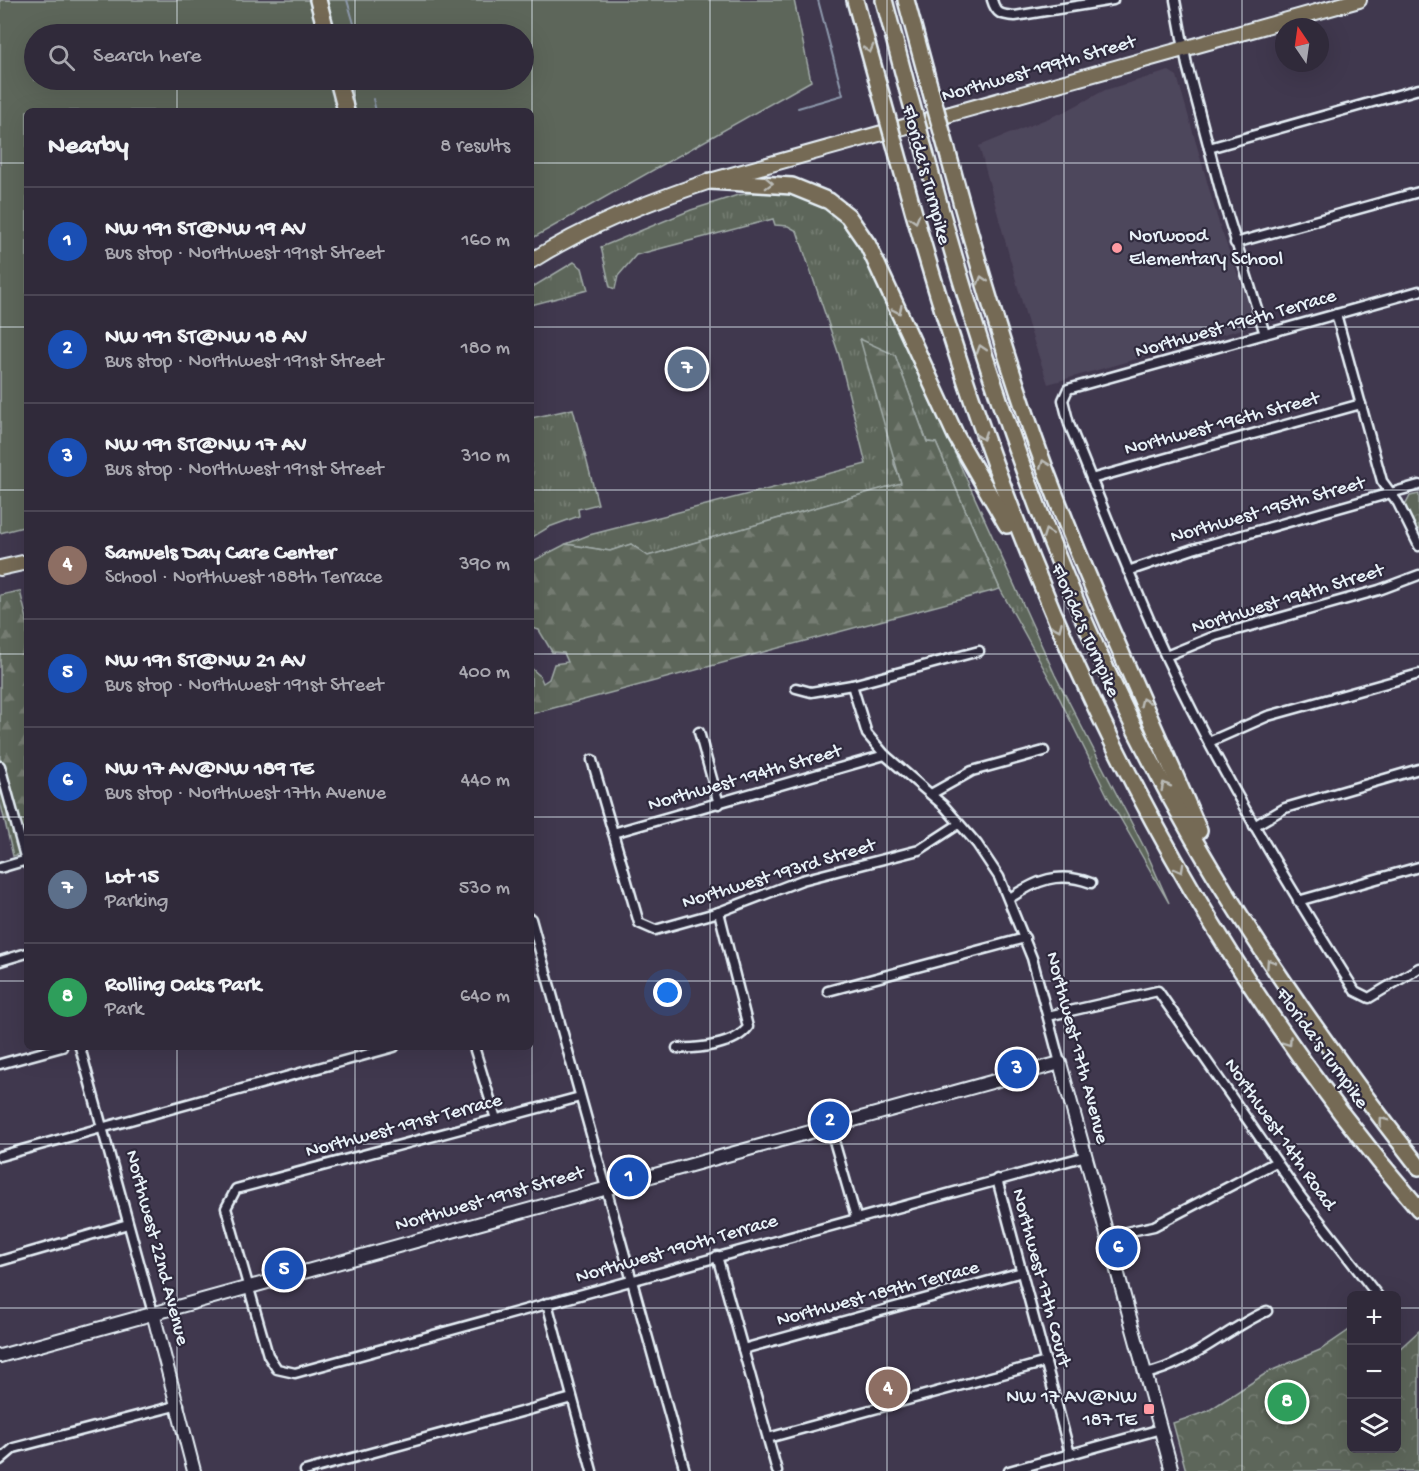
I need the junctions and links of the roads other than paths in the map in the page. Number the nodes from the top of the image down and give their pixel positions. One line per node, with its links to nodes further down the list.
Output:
1 (318, 0): 10 (highway)
2 (855, 0): 31 (highway, Florida's Turnpike, one-way to 31, bridge)
3 (884, 0): 55 (highway, Florida's Turnpike, one-way to 3, bridge)
4 (906, 0): 55 (highway, one-way to 4, bridge)
5 (992, 0): 9 (street)
6 (1113, 0): 9 (street)
7 (1175, 0): 11 (street)
8 (1359, 0): 11 (main road, Northwest 199th Street)
9 (1083, 3)
10 (324, 24)
11 (1185, 49): 15 (street); 16 (main road, Northwest 199th Street)
12 (1419, 89): 15 (street)
13 (341, 90): 14 (highway)
14 (345, 108)
15 (1209, 148): 18 (street)
16 (710, 181): 19 (main road, Northwest 199th Street); 31 (highway, one-way to 31)
17 (1419, 192): 18 (street)
18 (1235, 243): 22 (street)
19 (534, 259)
20 (1419, 291): 21 (street, Northwest 196th Terrace)
21 (1336, 314): 22 (street, Northwest 196th Terrace); 23 (street)
22 (1265, 334): 24 (street, Northwest 196th Terrace)
23 (1361, 404): 24 (street, Northwest 196th Street); 26 (street)
24 (1091, 479): 30 (street)
25 (1419, 485): 26 (street, Northwest 195th Street)
26 (1390, 493): 27 (street); 30 (street, Northwest 195th Street)
27 (1419, 546)
28 (24, 563): 29 (main road)
29 (0, 568)
30 (1128, 571): 34 (street)
31 (1035, 573): 83 (highway, Florida's Turnpike, one-way to 83)
32 (1419, 575): 34 (street, Northwest 194th Street)
33 (978, 651): 36 (street)
34 (1166, 656): 39 (street)
35 (1419, 674): 39 (street)
36 (852, 685): 37 (street); 41 (street, Northwest 17th Avenue)
37 (796, 688)
38 (699, 732): 46 (street)
39 (1209, 742): 48 (street)
40 (1044, 751): 45 (street)
41 (885, 755): 45 (street, Northwest 17th Avenue); 46 (street, Northwest 194th Street)
42 (592, 760): 49 (street)
43 (0, 766): 50 (street)
44 (1419, 769): 48 (street)
45 (931, 794): 47 (street, Northwest 17th Avenue)
46 (719, 804): 49 (street, Northwest 194th Street)
47 (959, 824): 56 (street, Northwest 17th Avenue); 58 (street, Northwest 193rd Street)
48 (1254, 826): 57 (street)
49 (613, 833): 58 (street, Northwest 193rd Street)
50 (24, 851)
51 (24, 863): 53 (street)
52 (1419, 867): 57 (street)
53 (0, 868)
54 (1091, 883): 56 (street)
55 (1225, 891): 80 (highway, Florida's Turnpike, one-way to 55)
56 (1010, 898): 60 (street, Northwest 17th Avenue)
57 (1298, 901): 63 (street)
58 (719, 912): 66 (street)
59 (534, 930): 73 (street)
60 (1025, 938): 64 (street); 65 (street, Northwest 17th Avenue)
61 (24, 954): 62 (street)
62 (0, 961)
63 (1419, 968)
64 (828, 991)
65 (1048, 1016): 71 (street, Northwest 17th Avenue); 79 (street, Northwest 14th Road)
66 (677, 1048)
67 (51, 1050): 72 (street)
68 (81, 1050): 75 (street, Northwest 22nd Avenue)
69 (383, 1050): 75 (street)
70 (475, 1050): 74 (street)
71 (1060, 1063): 76 (street, Northwest 191st Street); 78 (street, Northwest 17th Avenue)
72 (0, 1064)
73 (580, 1096): 74 (street, Northwest 191st Terrace); 82 (street)
74 (496, 1119): 91 (street, Northwest 191st Terrace)
75 (103, 1126): 77 (street); 85 (street, Northwest 22nd Avenue)
76 (830, 1127): 82 (street, Northwest 191st Street); 84 (street)
77 (0, 1156)
78 (1086, 1156): 81 (street, Northwest 190th Terrace); 86 (street, Northwest 17th Avenue)
79 (1276, 1162): 86 (street); 92 (street, Northwest 14th Road)
80 (1419, 1167)
81 (997, 1179): 84 (street, Northwest 190th Terrace); 89 (street, Northwest 17th Court)
82 (606, 1187): 90 (street); 91 (street, Northwest 191st Street)
83 (1419, 1209)
84 (856, 1217): 87 (street, Northwest 190th Terrace)
85 (128, 1224): 88 (street); 95 (street, Northwest 22nd Avenue)
86 (1108, 1236): 99 (street, Northwest 17th Avenue)
87 (717, 1256): 90 (street, Northwest 190th Terrace); 96 (street)
88 (0, 1261)
89 (1022, 1272): 96 (street, Northwest 189th Terrace); 98 (street, Northwest 17th Court)
90 (632, 1279): 93 (street, Northwest 190th Terrace); 109 (street)
91 (249, 1288): 93 (street, Northwest 190th Terrace); 95 (street, Northwest 191st Street)
92 (1374, 1291)
93 (547, 1303): 100 (street)
94 (1267, 1311): 99 (street)
95 (153, 1313): 97 (street, Northwest 191st Street); 101 (street, Northwest 22nd Avenue)
96 (743, 1349): 103 (street)
97 (0, 1356)
98 (1046, 1362): 103 (street); 104 (street, Northwest 17th Court)
99 (1145, 1374): 102 (street, Northwest 17th Avenue)
100 (572, 1398): 107 (street); 108 (street)
101 (179, 1405): 105 (street); 106 (street, Northwest 22nd Avenue)
102 (1161, 1430): 104 (street); 112 (street, Northwest 17th Avenue)
103 (768, 1438): 110 (street)
104 (1070, 1454): 111 (street)
105 (1, 1458)
106 (195, 1467)
107 (305, 1471)
108 (592, 1471)
109 (685, 1471)
110 (777, 1471)
111 (1009, 1471)
112 (1172, 1471)

